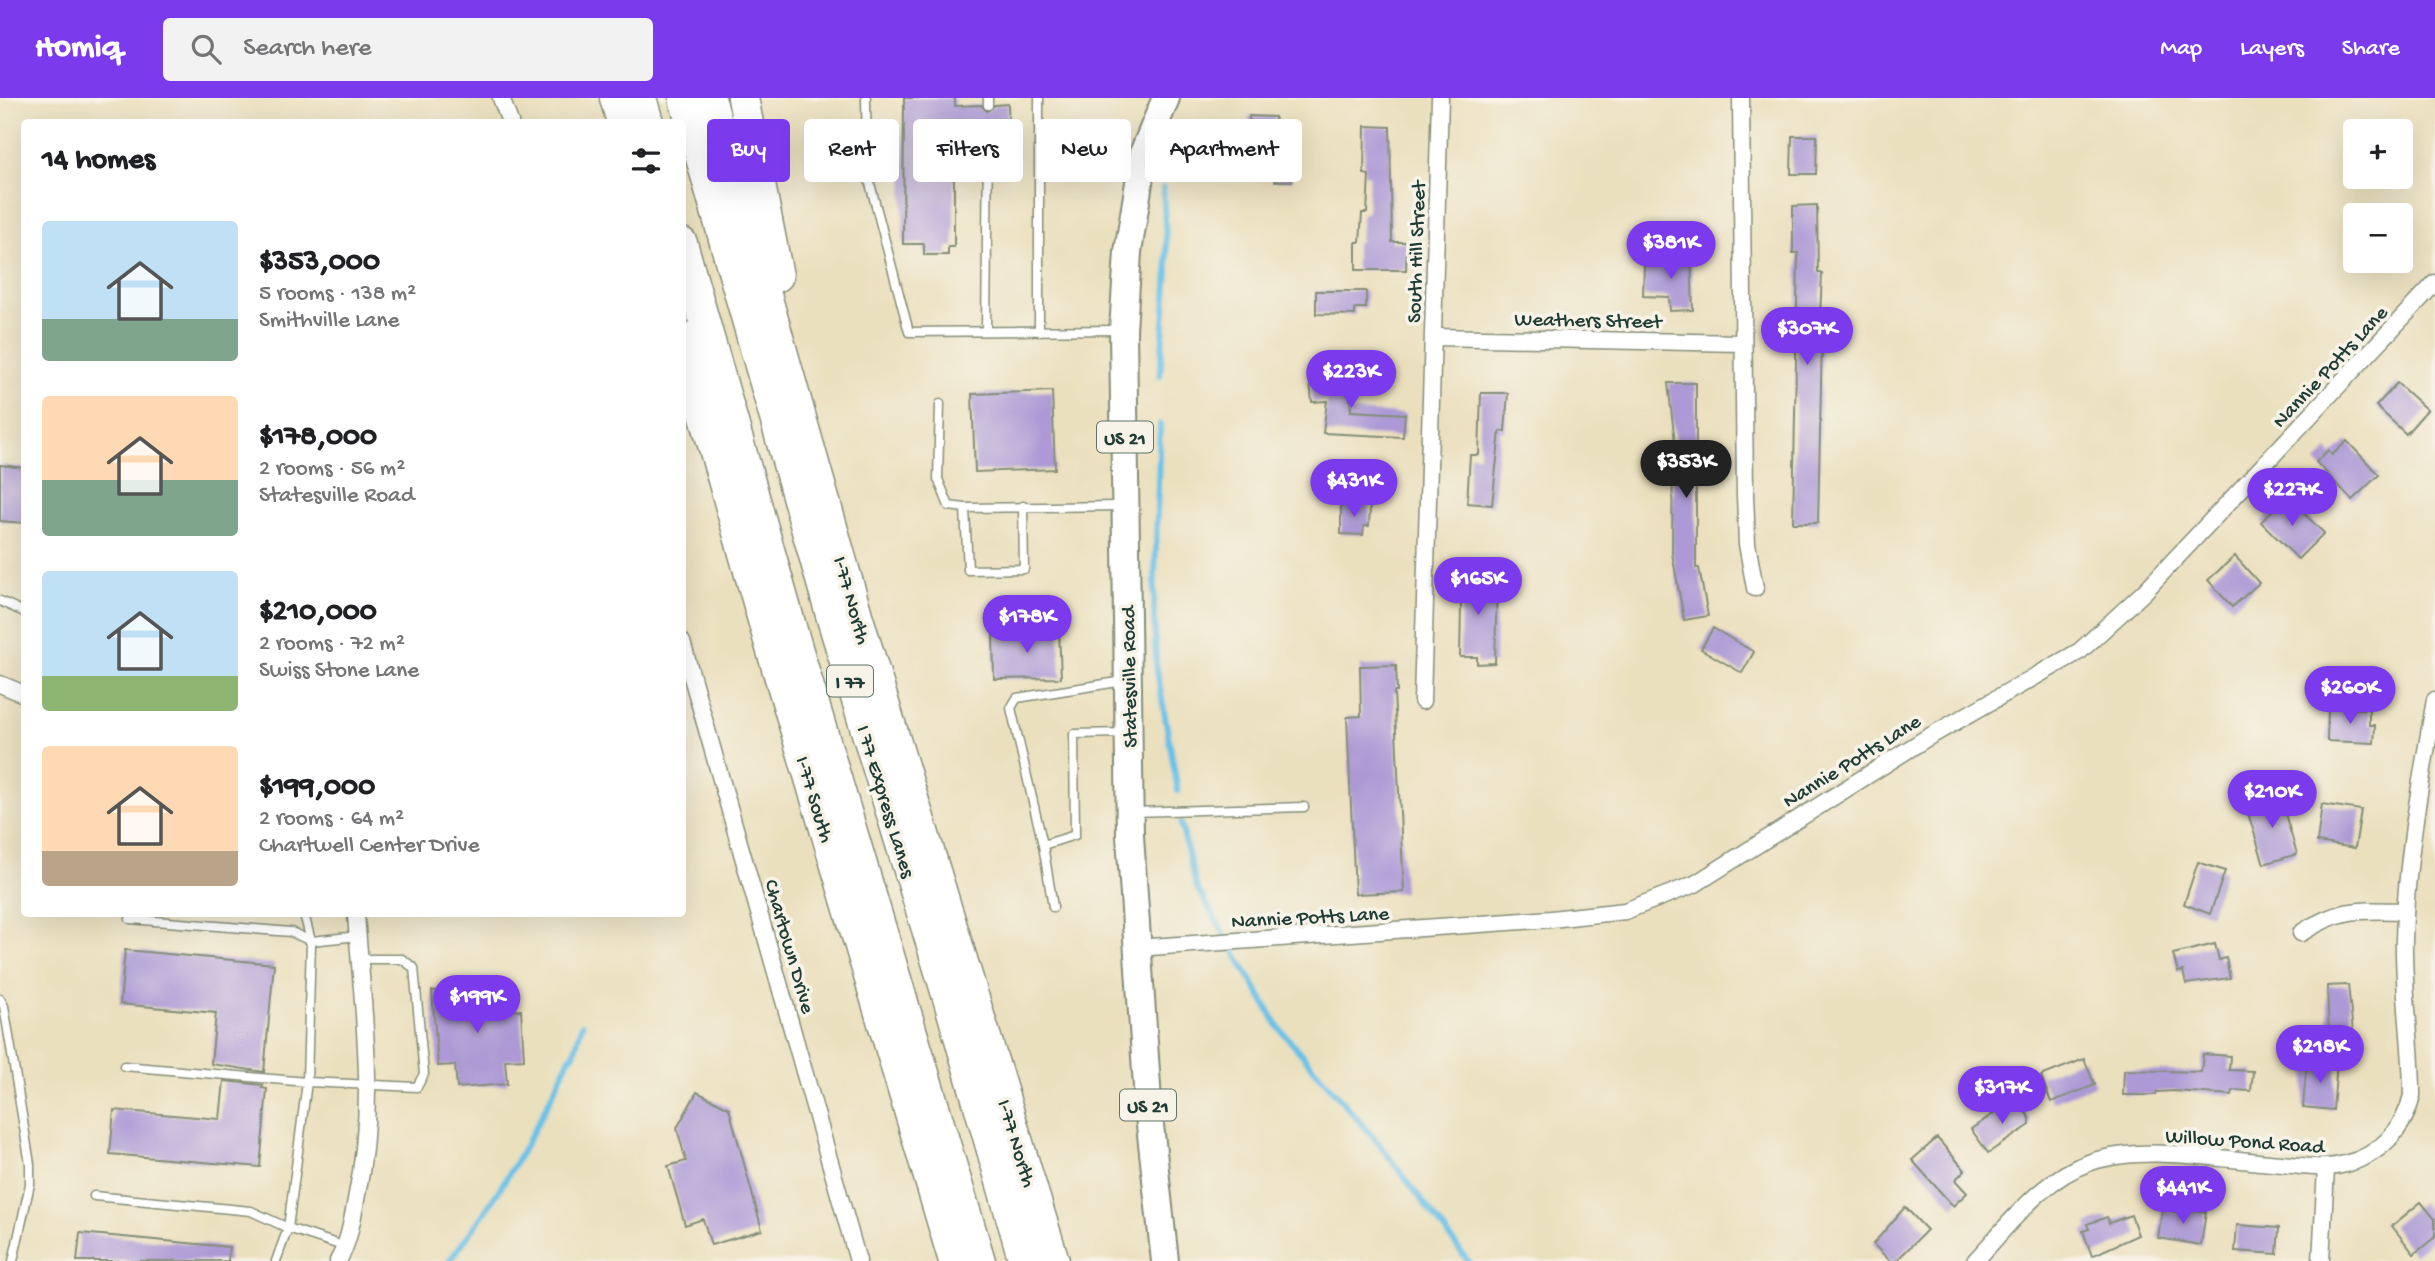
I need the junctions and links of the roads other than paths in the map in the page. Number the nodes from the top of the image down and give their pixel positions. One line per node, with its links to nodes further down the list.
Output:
1 (501, 98): 12 (street)
2 (641, 98): 11 (highway)
3 (684, 98): 63 (highway, I 77 Express Lanes / I 77)
4 (710, 98): 23 (highway, I-77 North / I 77)
5 (743, 98): 23 (highway)
6 (866, 98): 17 (lane)
7 (1039, 98): 18 (lane)
8 (1166, 98): 16 (main road, Statesville Road / US 21)
9 (1440, 98): 19 (street, South Hill Street)
10 (1741, 98): 20 (street)
11 (624, 112)
12 (509, 119)
13 (988, 182): 17 (lane)
14 (686, 257): 62 (highway, I 77 Express Lanes / I 77)
15 (2435, 283): 48 (street, Nannie Potts Lane)
16 (1123, 330): 18 (lane); 25 (main road, Statesville Road / US 21)
17 (986, 331): 18 (lane)
18 (1039, 331)
19 (1434, 337): 20 (street, Weathers Street); 35 (street, South Hill Street)
20 (1742, 342): 27 (street)
21 (686, 350): 61 (highway, I-77 South)
22 (940, 404): 26 (lane)
23 (808, 445): 64 (highway, I-77 North / I 77)
24 (1023, 506): 25 (lane); 26 (lane); 26 (lane)
25 (1126, 506): 31 (main road, Statesville Road / US 21)
26 (965, 508)
27 (1755, 588)
28 (0, 601): 29 (lane)
29 (21, 611)
30 (686, 656): 60 (street, Chartown Drive)
31 (1127, 681): 36 (main road, Statesville Road / US 21); 39 (lane)
32 (0, 684): 33 (street)
33 (21, 693)
34 (2435, 700): 41 (street, Willow Pond Road)
35 (1422, 701)
36 (1128, 733): 38 (main road, Statesville Road / US 21); 39 (lane)
37 (1304, 807): 38 (lane)
38 (1130, 813): 48 (main road, Statesville Road / US 21)
39 (1043, 845): 40 (lane)
40 (1053, 907)
41 (2405, 911): 45 (street); 54 (street, Willow Pond Road)
42 (305, 917): 47 (lane)
43 (356, 917): 46 (street)
44 (130, 919): 47 (lane)
45 (2301, 933)
46 (358, 936): 47 (lane); 49 (street)
47 (311, 941): 52 (lane)
48 (1136, 948): 65 (main road, Statesville Road / US 21)
49 (360, 959): 53 (street); 53 (lane)
50 (0, 999): 58 (lane)
51 (124, 1066): 52 (lane)
52 (307, 1082): 53 (lane); 56 (lane)
53 (370, 1086): 57 (street)
54 (2326, 1168): 66 (street, Willow Pond Road); 67 (street)
55 (94, 1196): 56 (lane)
56 (288, 1228): 57 (lane); 59 (lane)
57 (342, 1254)
58 (13, 1261)
59 (276, 1261)
60 (858, 1261)
61 (954, 1261)
62 (980, 1261)
63 (1024, 1261)
64 (1054, 1261)
65 (1165, 1261)
66 (1975, 1261)
67 (2320, 1261)

